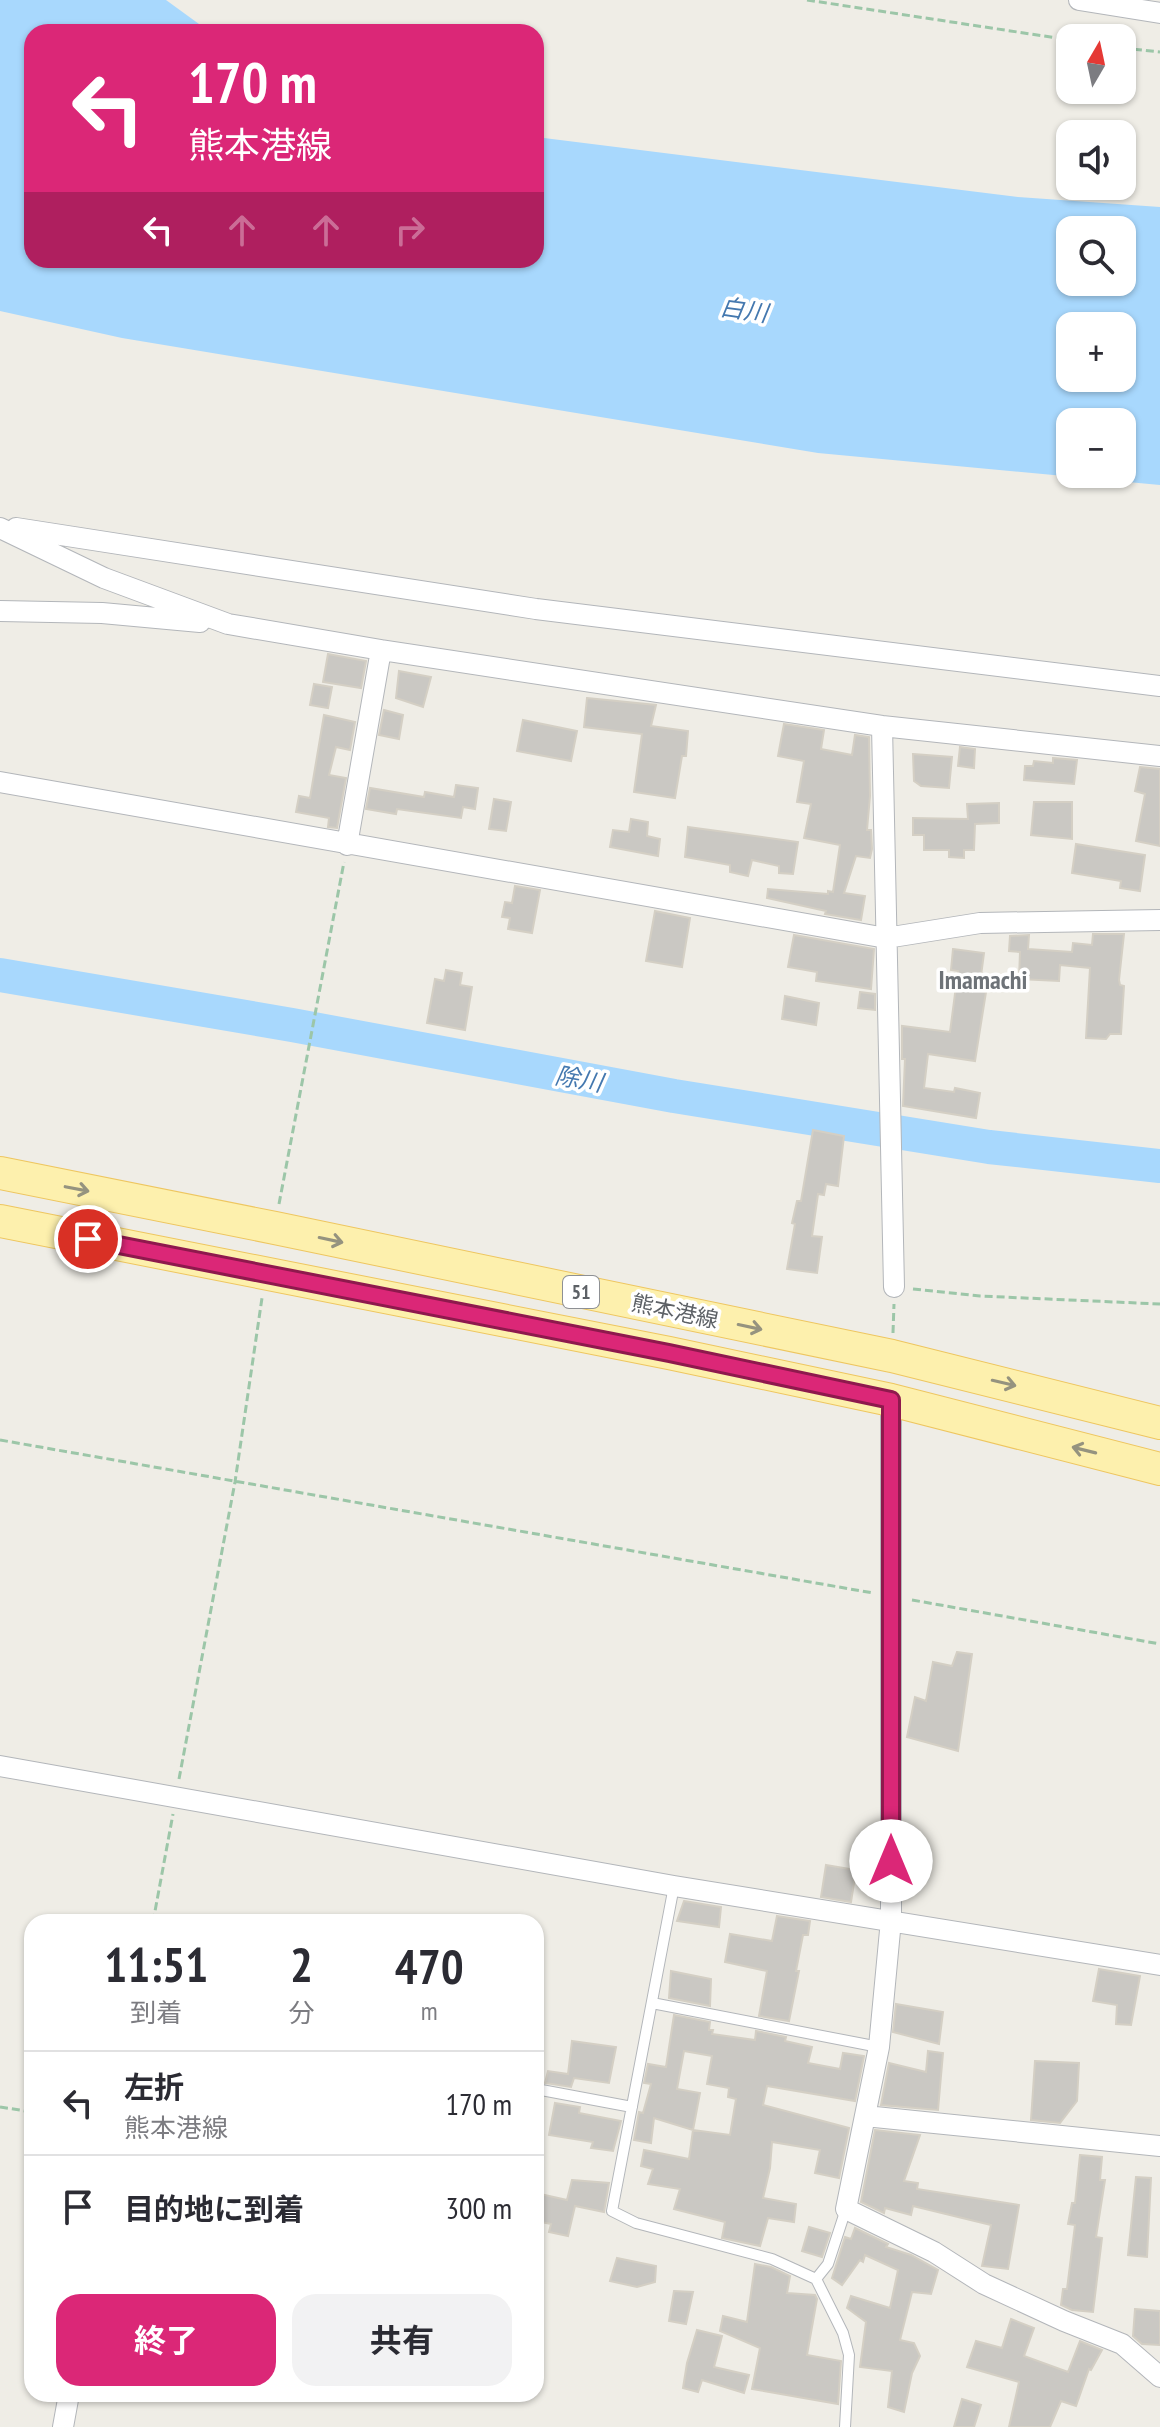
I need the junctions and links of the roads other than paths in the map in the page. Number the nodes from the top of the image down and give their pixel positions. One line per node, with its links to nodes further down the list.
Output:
1 (1079, 0): 3 (street)
2 (1136, 0): 3 (street)
3 (1160, 10)
4 (0, 527): 6 (street); 8 (street)
5 (0, 611): 6 (street)
6 (228, 624): 7 (street)
7 (381, 650): 9 (street); 12 (street)
8 (1160, 686)
9 (882, 726): 10 (street); 14 (street)
10 (1160, 756)
11 (0, 782): 12 (street)
12 (347, 845): 14 (street)
13 (1160, 920): 14 (street)
14 (886, 938): 19 (street)
15 (0, 1173): 17 (main road, 熊本港線 / 51, one-way to 17)
16 (0, 1221): 18 (main road, 熊本港線 / 51)
17 (275, 1228): 18 (main road); 21 (main road, 熊本港線 / 51, one-way to 21)
18 (265, 1274): 20 (main road, 熊本港線 / 51)
19 (894, 1287)
20 (891, 1400): 22 (main road, 熊本港線 / 51, one-way to 20); 25 (street)
21 (1160, 1423)
22 (1160, 1469)
23 (0, 1766): 24 (street)
24 (674, 1886): 25 (street); 27 (lane)
25 (891, 1920): 26 (street); 28 (street)
26 (1160, 1965)
27 (652, 2003): 28 (lane); 30 (lane)
28 (879, 2047): 31 (street)
29 (544, 2090): 30 (lane)
30 (632, 2107): 34 (lane)
31 (865, 2116): 32 (street); 33 (street)
32 (1160, 2146)
33 (846, 2209): 34 (lane); 35 (street)
34 (816, 2279): 38 (lane)
35 (1160, 2377)
36 (68, 2402): 37 (street)
37 (63, 2427)
38 (845, 2427)

